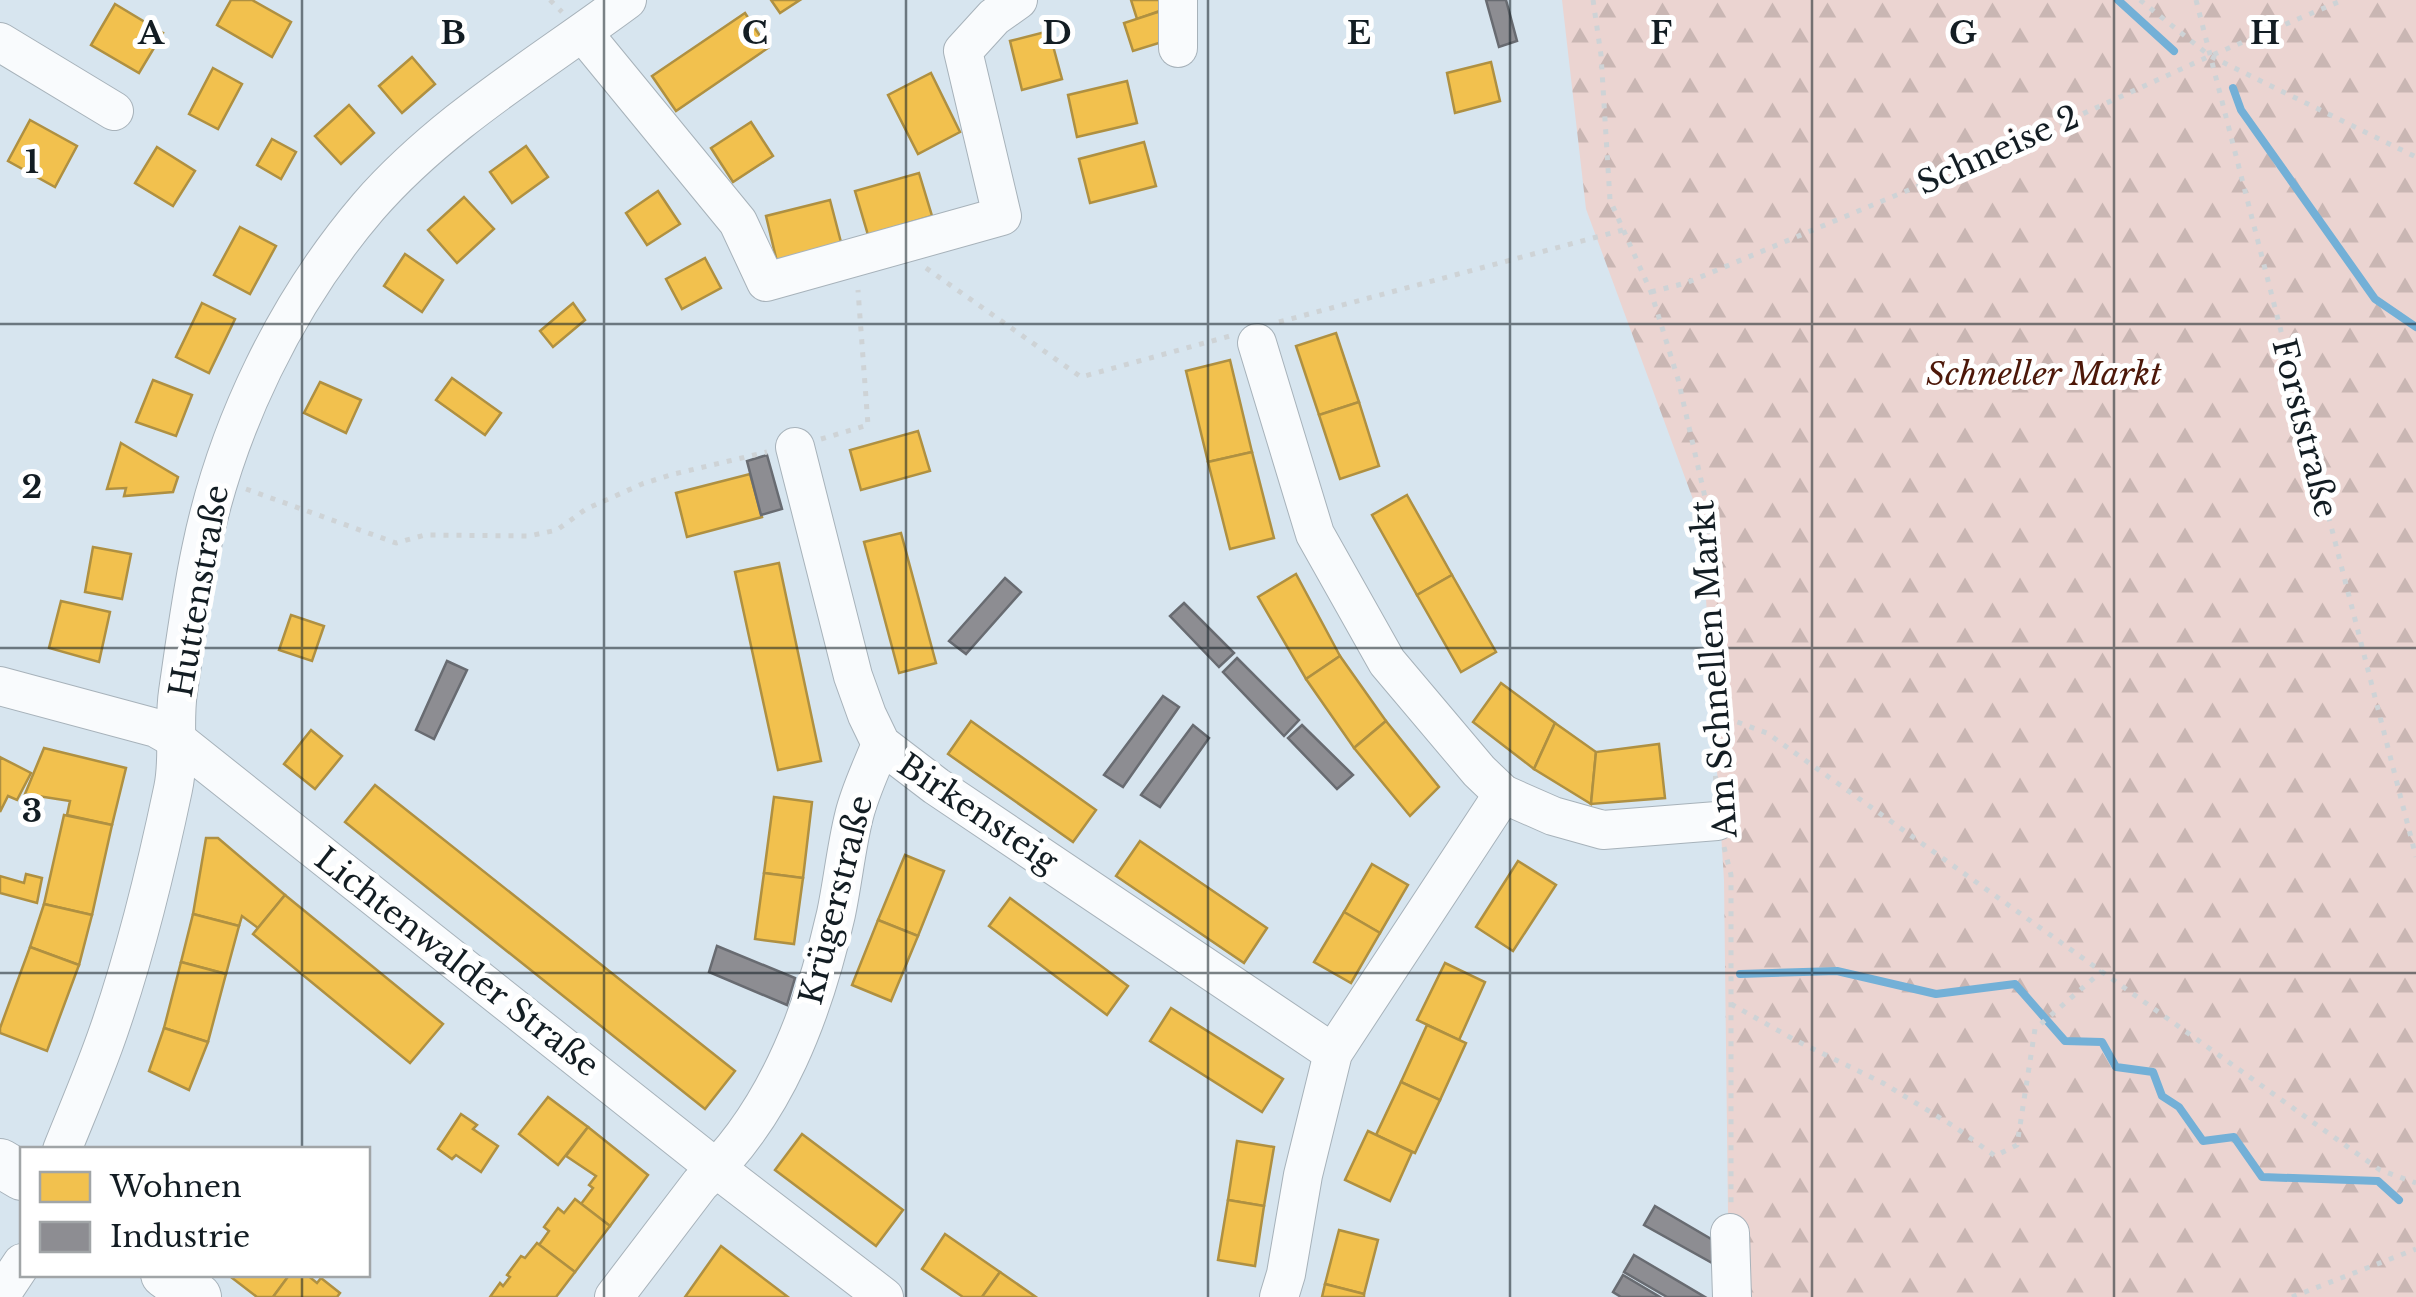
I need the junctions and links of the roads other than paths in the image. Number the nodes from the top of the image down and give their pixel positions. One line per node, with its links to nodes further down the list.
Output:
1 (627, 0): 4 (street, Huttenstraße)
2 (1018, 0): 4 (street)
3 (1178, 0): 6 (street)
4 (583, 32): 11 (street, Huttenstraße)
5 (0, 42): 7 (street)
6 (1178, 48)
7 (114, 111)
8 (1256, 333): 13 (street)
9 (795, 447): 12 (street, Birkensteig)
10 (0, 686): 11 (street, Lichtenwalder Straße)
11 (177, 740): 16 (street, Huttenstraße); 17 (street, Lichtenwalder Straße)
12 (881, 744): 15 (street, Birkensteig); 17 (street, Krügerstraße)
13 (1503, 794): 14 (street); 15 (street)
14 (1717, 820)
15 (1333, 1052): 25 (street)
16 (63, 1147)
17 (716, 1169): 23 (street, Krügerstraße); 24 (street, Lichtenwalder Straße)
18 (1730, 1234): 26 (street)
19 (20, 1266): 21 (street)
20 (170, 1277): 22 (main road)
21 (0, 1296)
22 (197, 1297)
23 (614, 1297)
24 (884, 1297)
25 (1279, 1297)
26 (1732, 1297)

